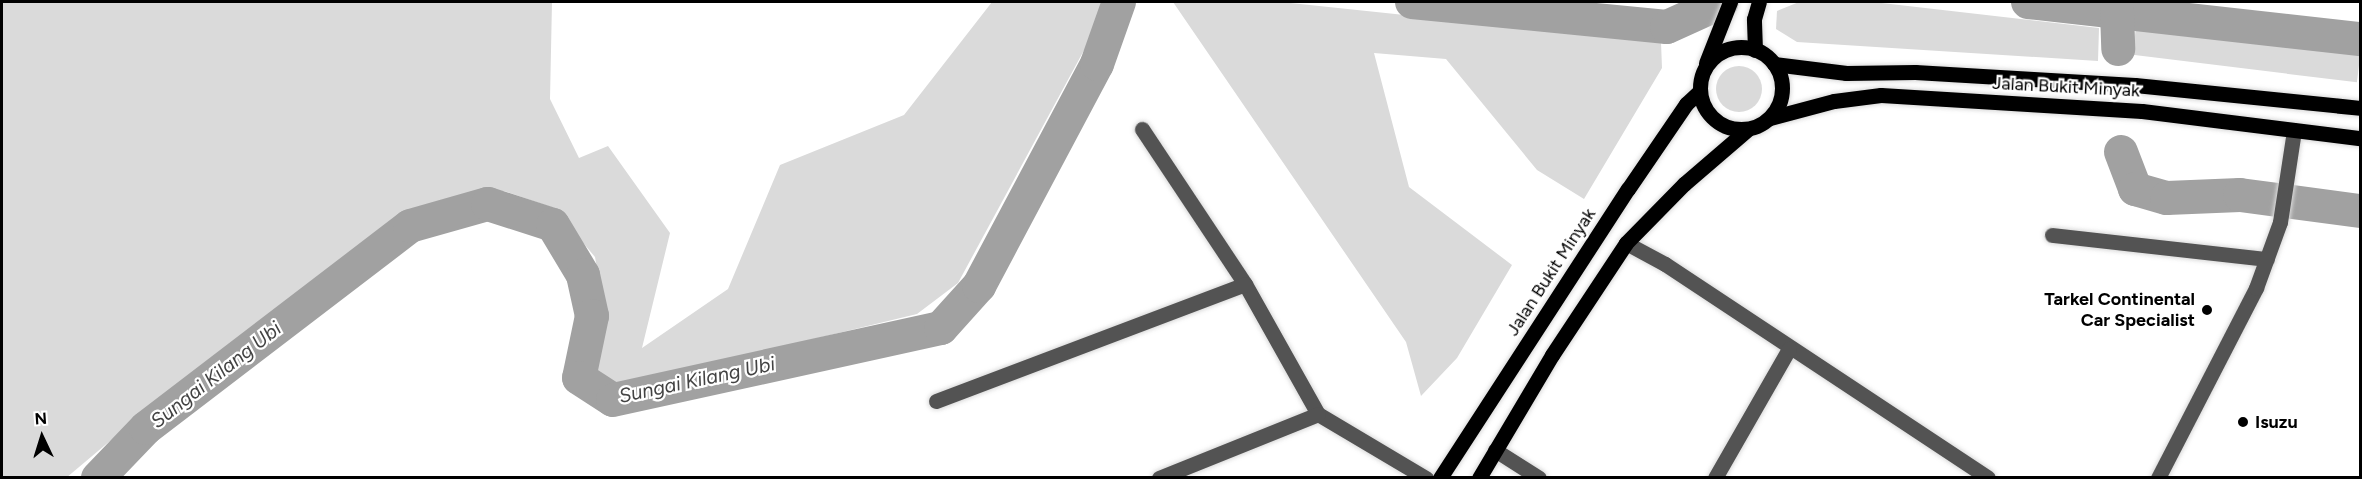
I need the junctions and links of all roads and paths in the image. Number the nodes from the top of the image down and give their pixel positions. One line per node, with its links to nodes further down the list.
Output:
1 (1730, 2): 5 (main road)
2 (1759, 2): 3 (main road)
3 (1755, 50): 4 (main road); 5 (main road)
4 (1774, 64): 6 (main road, Jalan Bukit Minyak); 7 (main road)
5 (1699, 86): 9 (main road); 22 (main road, Jalan Bukit Minyak)
6 (2361, 108)
7 (1770, 118): 9 (main road); 10 (main road, Jalan Bukit Minyak)
8 (1142, 129): 15 (street)
9 (1748, 129): 13 (main road)
10 (2294, 130): 11 (main road, Jalan Bukit Minyak); 14 (street)
11 (2361, 138)
12 (2052, 235): 14 (street)
13 (1626, 243): 16 (street); 19 (main road)
14 (2267, 259): 27 (street)
15 (1245, 284): 17 (street); 18 (street)
16 (1789, 349): 25 (street); 26 (street)
17 (936, 401)
18 (1318, 414): 20 (street); 21 (street)
19 (1495, 450): 23 (main road); 24 (street)
20 (1159, 477)
21 (1426, 477)
22 (1440, 477)
23 (1479, 477)
24 (1539, 477)
25 (1715, 477)
26 (1988, 477)
27 (2158, 477)

